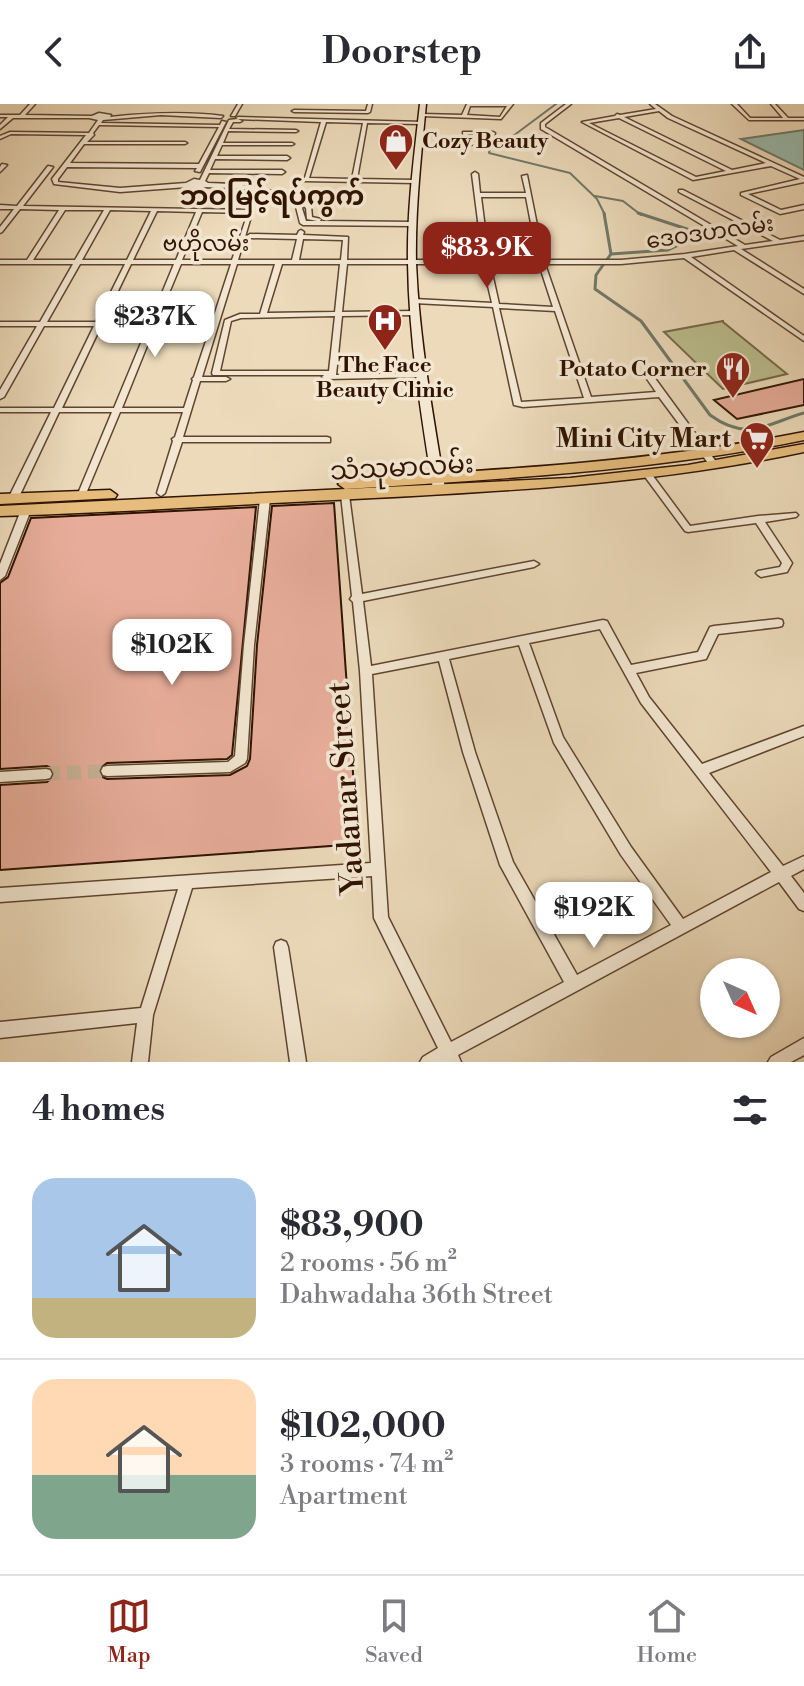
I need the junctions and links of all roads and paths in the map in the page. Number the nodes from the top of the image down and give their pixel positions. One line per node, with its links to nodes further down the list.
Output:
1 (33, 104): 17 (street)
2 (61, 104): 13 (street)
3 (108, 104): 18 (street)
4 (240, 104): 19 (street)
5 (370, 104): 11 (street)
6 (423, 104): 20 (main road)
7 (510, 104): 23 (street); 24 (street)
8 (569, 104): 79 (street)
9 (734, 104): 21 (street)
10 (773, 104): 21 (street)
11 (295, 107): 25 (street)
12 (654, 107): 14 (street); 47 (street)
13 (54, 114)
14 (617, 115): 53 (street); 53 (street)
15 (0, 116): 16 (street)
16 (12, 116): 17 (street); 31 (street)
17 (21, 116): 18 (street)
18 (103, 118): 19 (street); 19 (street); 37 (street)
19 (228, 119): 25 (street); 26 (street); 32 (street); 49 (street)
20 (422, 119): 23 (street); 29 (street); 59 (main road)
21 (787, 119): 22 (street)
22 (804, 119)
23 (462, 120): 24 (street)
24 (484, 120): 30 (street); 35 (street)
25 (291, 121): 26 (street)
26 (310, 121): 27 (street)
27 (324, 121): 29 (street); 57 (street)
28 (45, 122): 33 (street)
29 (365, 122): 57 (street)
30 (504, 122)
31 (0, 128)
32 (228, 130): 43 (street); 44 (street)
33 (37, 133): 34 (street); 39 (street)
34 (48, 133): 37 (street); 42 (street)
35 (483, 133): 36 (street); 36 (street)
36 (493, 133): 38 (street)
37 (92, 134): 40 (street)
38 (505, 134)
39 (0, 138)
40 (84, 143): 41 (street); 48 (street)
41 (185, 143)
42 (37, 144)
43 (222, 144): 44 (street); 45 (street)
44 (292, 144): 46 (street)
45 (216, 158): 46 (street); 51 (street)
46 (287, 158): 52 (street)
47 (771, 164): 53 (street); 56 (street)
48 (67, 165): 49 (street); 58 (street)
49 (201, 166): 58 (street)
50 (50, 167): 66 (street)
51 (209, 172): 52 (street); 58 (street)
52 (282, 172): 60 (street)
53 (732, 172)
54 (475, 174): 62 (street)
55 (525, 176): 63 (street)
56 (804, 180): 65 (street)
57 (354, 181): 59 (street)
58 (202, 182): 71 (street); 73 (street)
59 (414, 182): 72 (main road)
60 (277, 185)
61 (681, 191): 78 (street)
62 (477, 195): 63 (street); 93 (street)
63 (529, 195): 82 (street)
64 (0, 207): 66 (street)
65 (804, 207)
66 (18, 208): 67 (street); 74 (street)
67 (63, 208): 68 (street); 84 (street)
68 (108, 209): 69 (street); 85 (street)
69 (155, 209): 70 (street); 86 (street)
70 (200, 210): 87 (street); 88 (street)
71 (310, 219): 72 (street); 73 (street)
72 (412, 222): 73 (street); 92 (main road)
73 (303, 223): 76 (street)
74 (0, 231)
75 (250, 236): 76 (street)
76 (300, 236): 90 (street); 91 (street)
77 (804, 238): 78 (street, ဒေဝဒဟလမ်း)
78 (780, 242): 79 (street, ဒေဝဒဟလမ်း)
79 (746, 248): 80 (street, ဒေဝဒဟလမ်း)
80 (736, 249): 81 (street, ဒေဝဒဟလမ်း); 94 (street)
81 (685, 256): 82 (street, ဒေဝဒဟလမ်း); 106 (street)
82 (541, 261): 93 (street, ဗဟိုလမ်း); 97 (street)
83 (0, 262): 84 (street, ဗဟိုလမ်း)
84 (29, 262): 85 (street, ဗဟိုလမ်း)
85 (78, 262): 86 (street, ဗဟိုလမ်း); 102 (street)
86 (130, 262): 87 (street, ဗဟိုလမ်း); 103 (street)
87 (178, 262): 88 (street, ဗဟိုလမ်း); 104 (street)
88 (235, 262): 89 (street, ဗဟိုလမ်း); 105 (street)
89 (279, 262): 90 (street, ဗဟိုလမ်း); 100 (street)
90 (295, 262): 91 (street, ဗဟိုလမ်း)
91 (344, 262): 92 (street, ဗဟိုလမ်း); 98 (street)
92 (412, 262): 93 (street, ဗဟိုလမ်း); 95 (main road)
93 (486, 262): 96 (street)
94 (804, 292)
95 (414, 301): 96 (street); 99 (main road)
96 (496, 306): 97 (street); 113 (street)
97 (558, 309): 113 (street)
98 (338, 313): 99 (street); 100 (street); 107 (street)
99 (415, 313): 108 (main road)
100 (263, 315): 107 (street)
101 (0, 324): 102 (street)
102 (42, 324): 103 (street); 112 (street)
103 (99, 324): 104 (street); 115 (street)
104 (152, 324): 105 (street); 116 (street)
105 (214, 324): 109 (street)
106 (804, 339)
107 (332, 375): 108 (street); 109 (street)
108 (423, 375): 124 (main road)
109 (196, 379): 117 (street)
110 (651, 379): 111 (street)
111 (661, 394): 113 (street); 122 (street)
112 (0, 397)
113 (588, 399)
114 (0, 410): 115 (street)
115 (58, 410): 116 (street); 129 (street)
116 (117, 410): 117 (street); 127 (street)
117 (185, 410): 119 (street)
118 (804, 436): 122 (main road, သံသုမာလမ်း)
119 (176, 439): 120 (street); 125 (street)
120 (327, 440)
121 (804, 448): 122 (main road, သံသုမာလမ်း)
122 (709, 460): 123 (main road, သံသုမာလမ်း); 124 (main road, သံသုမာလမ်း)
123 (647, 474): 124 (main road, သံသုမာလမ်း); 131 (street)
124 (439, 485): 125 (main road, သံသုမာလမ်း); 126 (main road, သံသုမာလမ်း)
125 (161, 493): 127 (main road, သံသုမာလမ်း)
126 (345, 495): 128 (main road, သံသုမာလမ်း); 135 (street, Yadanar Street)
127 (81, 496): 129 (main road, သံသုမာလမ်း)
128 (265, 499): 129 (main road, သံသုမာလမ်း); 142 (street)
129 (12, 505): 134 (street)
130 (793, 515): 131 (street)
131 (758, 519): 133 (street)
132 (534, 564): 135 (street)
133 (761, 573)
134 (0, 576)
135 (355, 599): 140 (street, Yadanar Street)
136 (778, 623): 139 (street)
137 (523, 640): 138 (street); 139 (street); 152 (street)
138 (443, 656): 140 (street); 154 (street)
139 (629, 670): 143 (street)
140 (366, 671): 147 (street, Yadanar Street)
141 (804, 731): 143 (street)
142 (107, 771)
143 (699, 771): 148 (street)
144 (46, 774): 145 (street)
145 (0, 777)
146 (804, 862): 148 (street)
147 (377, 869): 149 (street); 158 (street, Yadanar Street)
148 (780, 874): 151 (street); 152 (street)
149 (187, 882): 150 (street); 155 (street)
150 (0, 895)
151 (804, 904)
152 (681, 927): 154 (street)
153 (281, 947): 161 (street)
154 (573, 983): 158 (street)
155 (146, 1015): 156 (street); 160 (street)
156 (0, 1030)
157 (804, 1046): 159 (street)
158 (450, 1057): 162 (street)
159 (781, 1061)
160 (140, 1062)
161 (298, 1062)
162 (428, 1062)

